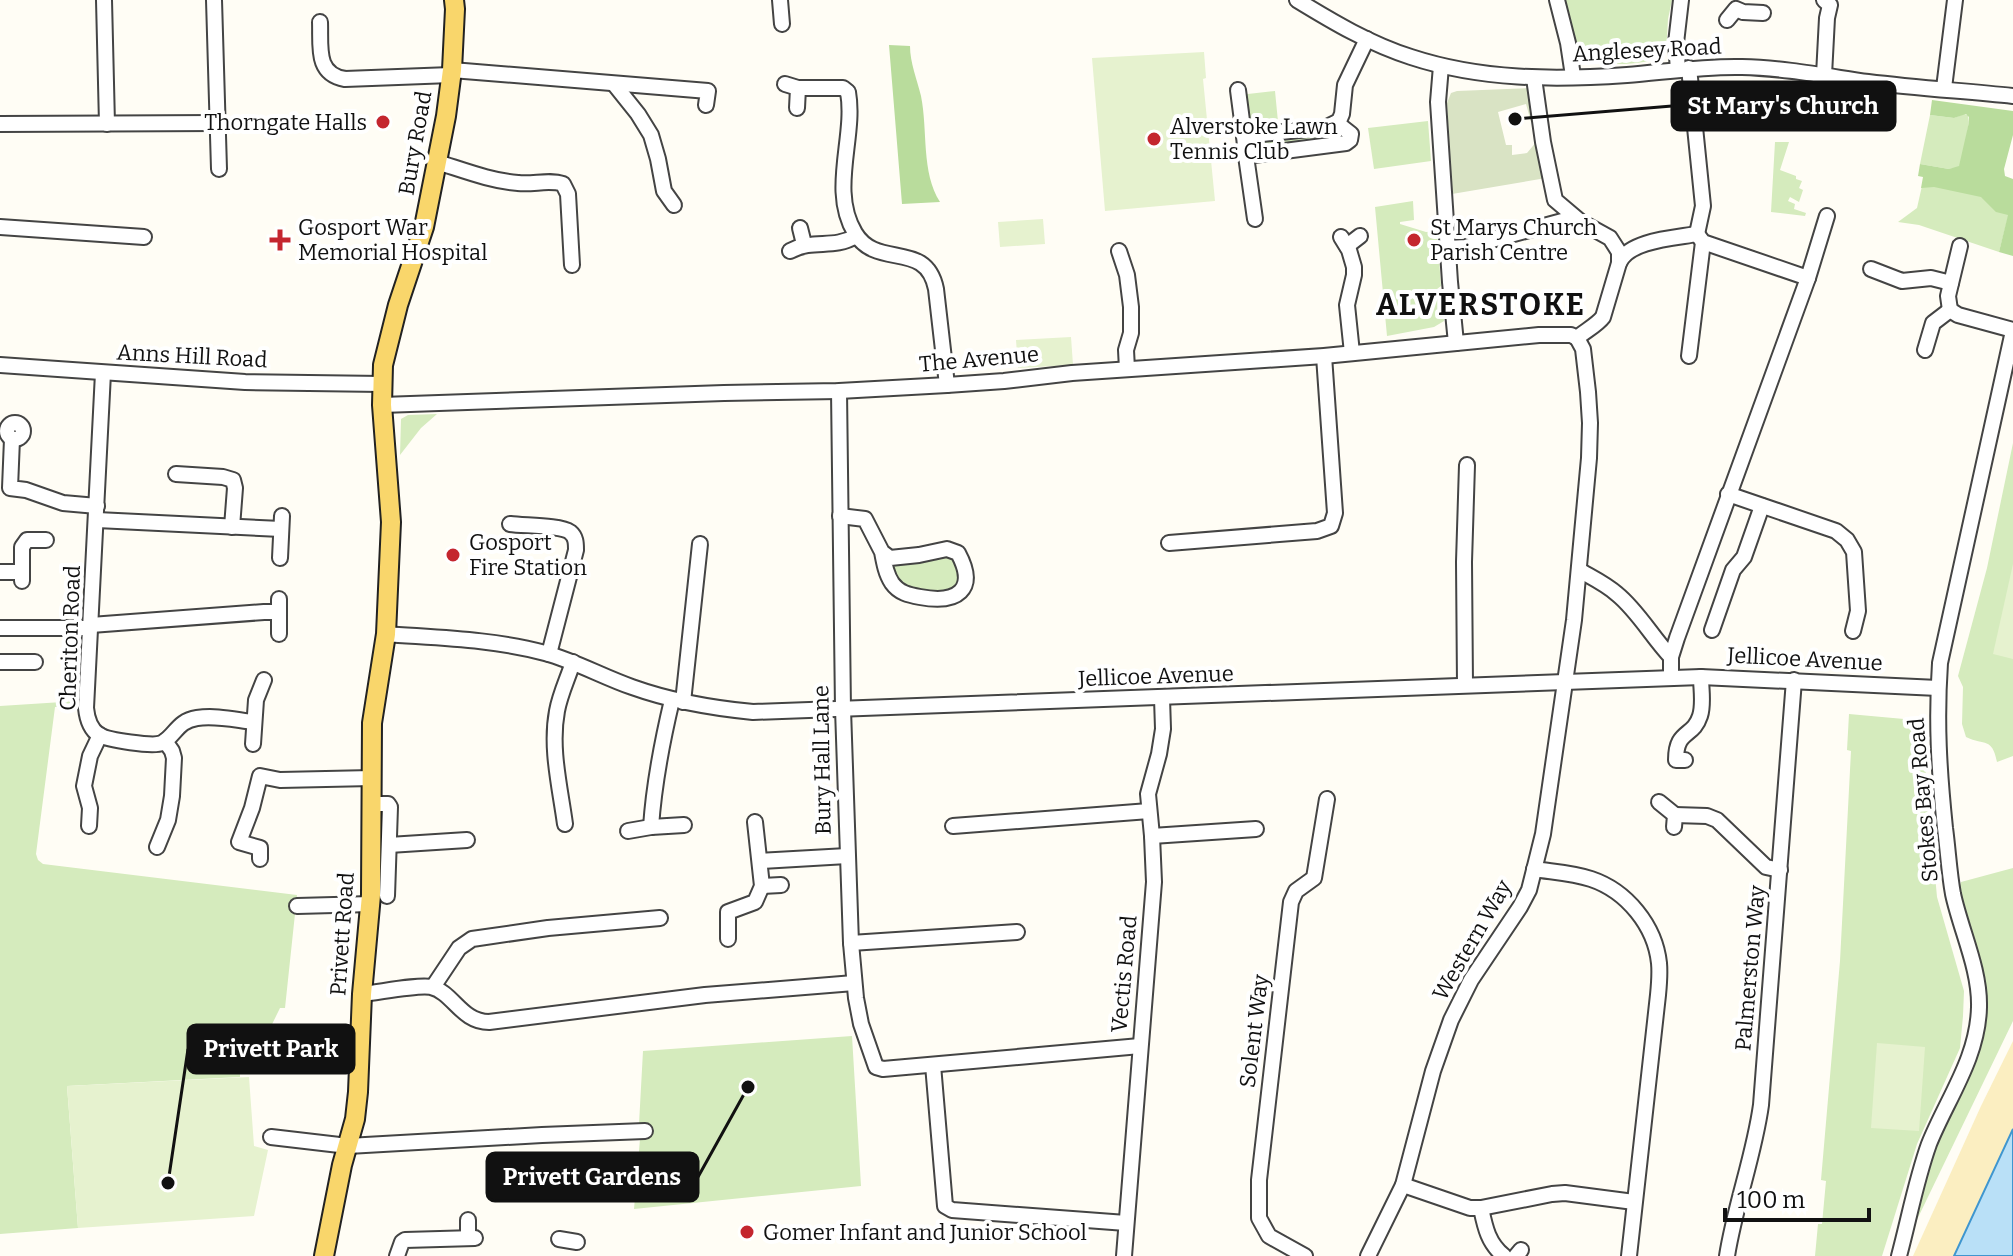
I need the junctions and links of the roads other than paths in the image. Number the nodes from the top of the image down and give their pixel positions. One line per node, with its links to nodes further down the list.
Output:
1 (104, 0): 30 (street)
2 (214, 0): 27 (street)
3 (780, 0): 13 (street)
4 (1297, 0): 14 (street, Anglesey Road)
5 (1557, 0): 19 (street)
6 (1681, 0): 16 (street)
7 (1955, 0): 22 (street)
8 (1830, 2): 18 (street)
9 (455, 3): 17 (main road, Bury Road)
10 (1734, 10): 11 (street)
11 (1763, 13)
12 (320, 22): 17 (street)
13 (782, 24)
14 (1367, 39): 15 (street, Anglesey Road); 28 (street)
15 (1441, 66): 20 (street, Anglesey Road); 51 (street)
16 (1683, 69): 18 (street, Anglesey Road); 19 (street, Anglesey Road); 47 (street)
17 (452, 72): 21 (street); 33 (main road, Bury Road)
18 (1824, 75): 22 (street, Anglesey Road)
19 (1573, 76): 20 (street, Anglesey Road)
20 (1534, 78): 35 (street)
21 (614, 84): 25 (street); 36 (street)
22 (1944, 88): 24 (street, Anglesey Road)
23 (1238, 90): 31 (street)
24 (2013, 96)
25 (706, 105)
26 (797, 108): 44 (street)
27 (218, 123): 30 (street); 34 (street)
28 (1337, 123): 31 (street); 32 (street)
29 (0, 124): 30 (street)
30 (107, 124)
31 (1244, 136): 32 (street)
32 (1246, 156): 38 (street)
33 (437, 162): 55 (street); 70 (main road, Bury Road)
34 (219, 169)
35 (1557, 203): 39 (street); 40 (street)
36 (674, 205)
37 (1827, 216): 57 (street)
38 (1255, 219)
39 (1563, 220): 40 (street); 51 (street)
40 (1581, 222): 43 (street)
41 (0, 227): 46 (street)
42 (800, 228): 48 (street)
43 (1606, 234): 49 (street); 54 (street)
44 (856, 236): 48 (street); 71 (street)
45 (1360, 236): 64 (street)
46 (144, 237)
47 (1700, 238): 49 (street); 57 (street); 66 (street)
48 (804, 244): 52 (street)
49 (1643, 244): 54 (street)
50 (1960, 246): 58 (street)
51 (1448, 248): 62 (street)
52 (790, 251)
53 (1119, 251): 68 (street)
54 (1619, 263): 61 (street)
55 (572, 265)
56 (1870, 270): 58 (street)
57 (1808, 278): 78 (street)
58 (1951, 283): 59 (street)
59 (1950, 310): 60 (street); 63 (street)
60 (2013, 330): 108 (street, Stokes Bay Road)
61 (1577, 338): 62 (street, The Avenue); 89 (street, Western Way)
62 (1456, 343): 64 (street, The Avenue)
63 (1925, 350)
64 (1352, 353): 65 (street, The Avenue)
65 (1324, 356): 68 (street, The Avenue); 85 (street)
66 (1689, 356)
67 (0, 365): 69 (street, Anns Hill Road)
68 (1127, 369): 71 (street, The Avenue)
69 (103, 373): 70 (street, Anns Hill Road); 80 (street, Cheriton Road)
70 (382, 384): 73 (main road, Privett Road)
71 (947, 385): 72 (street, The Avenue)
72 (839, 391): 73 (street, The Avenue); 81 (street, Bury Hall Lane)
73 (382, 405): 96 (main road, Privett Road)
74 (12, 439): 77 (street)
75 (1467, 465): 107 (street)
76 (176, 474): 83 (street)
77 (5, 488): 80 (street)
78 (1728, 494): 79 (street); 98 (street)
79 (1762, 506): 93 (street); 94 (street)
80 (97, 513): 83 (street); 91 (street, Cheriton Road)
81 (840, 516): 87 (street); 111 (street, Bury Hall Lane)
82 (510, 524): 97 (street)
83 (232, 527): 88 (street)
84 (46, 540): 90 (street)
85 (1169, 543)
86 (700, 544): 110 (street)
87 (882, 552): 87 (street)
88 (280, 558)
89 (1579, 570): 98 (street); 106 (street, Western Way)
90 (0, 572)
91 (90, 627): 92 (street); 95 (street); 113 (street, Cheriton Road)
92 (0, 628)
93 (1712, 630)
94 (1853, 631)
95 (279, 634)
96 (386, 634): 97 (street, Jellicoe Avenue); 117 (main road, Privett Road)
97 (549, 654): 101 (street, Jellicoe Avenue)
98 (1671, 657): 103 (street)
99 (0, 662): 100 (street)
100 (35, 662)
101 (573, 662): 110 (street, Jellicoe Avenue); 123 (street)
102 (1701, 677): 103 (street, Jellicoe Avenue); 105 (street, Jellicoe Avenue); 116 (street)
103 (1671, 678): 106 (street, Jellicoe Avenue)
104 (264, 680): 112 (street)
105 (1794, 680): 108 (street, Jellicoe Avenue); 138 (street, Palmerston Way)
106 (1565, 682): 107 (street, Jellicoe Avenue); 137 (street, Western Way)
107 (1465, 685): 109 (street, Jellicoe Avenue)
108 (1938, 688): 168 (street, Stokes Bay Road)
109 (1162, 698): 111 (street, Jellicoe Avenue); 121 (street, Vectis Road)
110 (677, 701): 111 (street, Jellicoe Avenue); 127 (street)
111 (843, 709): 134 (street, Bury Hall Lane)
112 (254, 722): 114 (street); 115 (street)
113 (100, 735): 114 (street, Cheriton Road); 126 (street)
114 (165, 741): 133 (street)
115 (253, 744)
116 (1685, 760)
117 (372, 778): 120 (main road, Privett Road); 135 (street)
118 (1327, 799): 163 (street, Solent Way)
119 (1659, 802): 138 (street)
120 (373, 804): 132 (street, Privett Road); 141 (main road, Privett Road)
121 (1149, 811): 125 (street); 130 (street, Vectis Road)
122 (755, 822): 136 (street)
123 (565, 824)
124 (684, 825): 127 (street)
125 (953, 826)
126 (91, 827)
127 (651, 827): 129 (street)
128 (1257, 830): 130 (street)
129 (628, 831)
130 (1152, 836): 150 (street, Vectis Road)
131 (467, 841): 132 (street)
132 (389, 845): 141 (street, Privett Road)
133 (157, 847)
134 (847, 856): 136 (street); 146 (street, Bury Hall Lane)
135 (260, 859)
136 (760, 861): 140 (street)
137 (1534, 869): 155 (street, Western Way); 156 (street)
138 (1780, 870): 167 (street, Palmerston Way)
139 (781, 885): 140 (street)
140 (762, 886): 145 (street)
141 (379, 900): 142 (street); 149 (main road, Privett Road)
142 (297, 906)
143 (660, 918): 148 (street)
144 (1017, 932): 146 (street)
145 (728, 939)
146 (851, 943): 147 (street, Bury Hall Lane)
147 (854, 983): 148 (street); 151 (street, Bury Hall Lane)
148 (433, 987): 149 (street)
149 (362, 994): 154 (main road, Privett Road)
150 (1140, 1046): 151 (street); 159 (street, Vectis Road)
151 (933, 1065): 159 (street)
152 (645, 1131): 154 (street)
153 (271, 1137): 154 (street)
154 (348, 1146): 160 (main road, Privett Road)
155 (1403, 1185): 157 (street); 164 (street, Western Way)
156 (1634, 1202): 157 (street); 166 (street)
157 (1481, 1208): 165 (street)
158 (468, 1220): 161 (street)
159 (1126, 1223): 162 (street, Vectis Road)
160 (324, 1256)
161 (397, 1256)
162 (1124, 1256)
163 (1305, 1256)
164 (1368, 1256)
165 (1504, 1256)
166 (1629, 1256)
167 (1727, 1256)
168 (1899, 1256)

